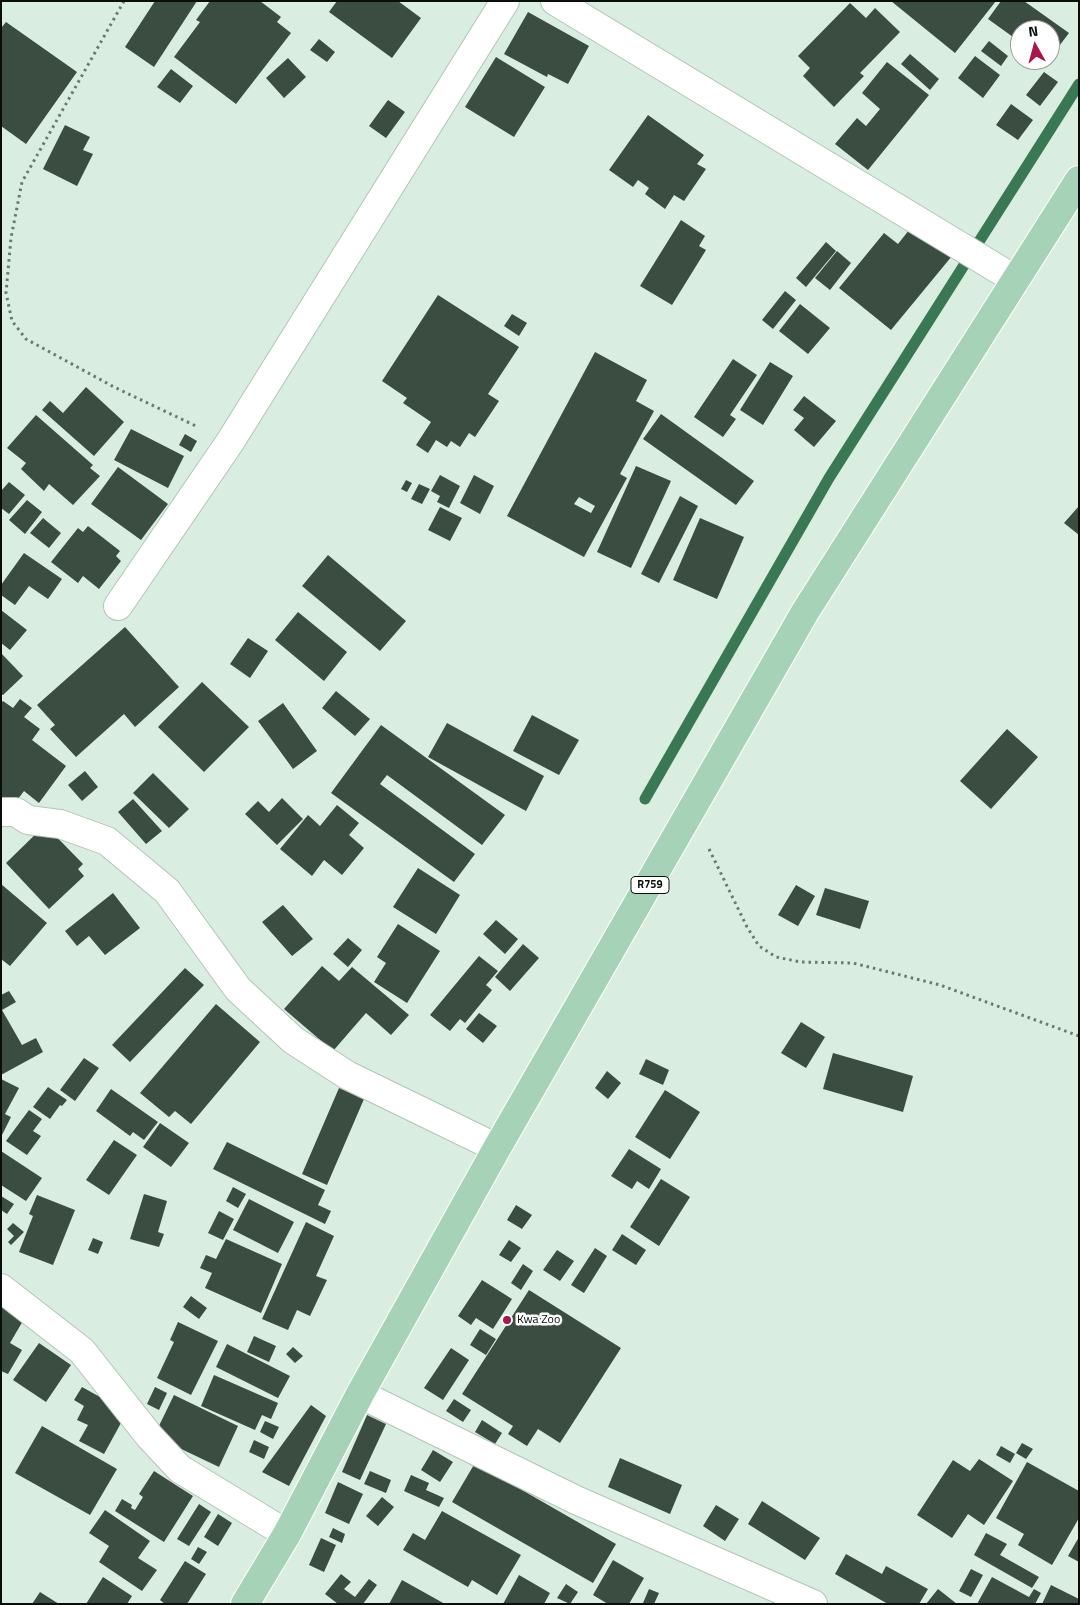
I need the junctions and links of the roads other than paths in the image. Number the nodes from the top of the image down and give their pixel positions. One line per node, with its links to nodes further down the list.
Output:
1 (505, 1): 5 (street)
2 (555, 1): 4 (street)
3 (1079, 180): 4 (main road, R759)
4 (1016, 280): 7 (main road, R759)
5 (118, 606)
6 (1, 812): 7 (street)
7 (497, 1148): 9 (main road, R759)
8 (1, 1288): 10 (street)
9 (360, 1394): 10 (main road, R759); 12 (street)
10 (287, 1534): 11 (main road, R759)
11 (245, 1604)
12 (813, 1604)

